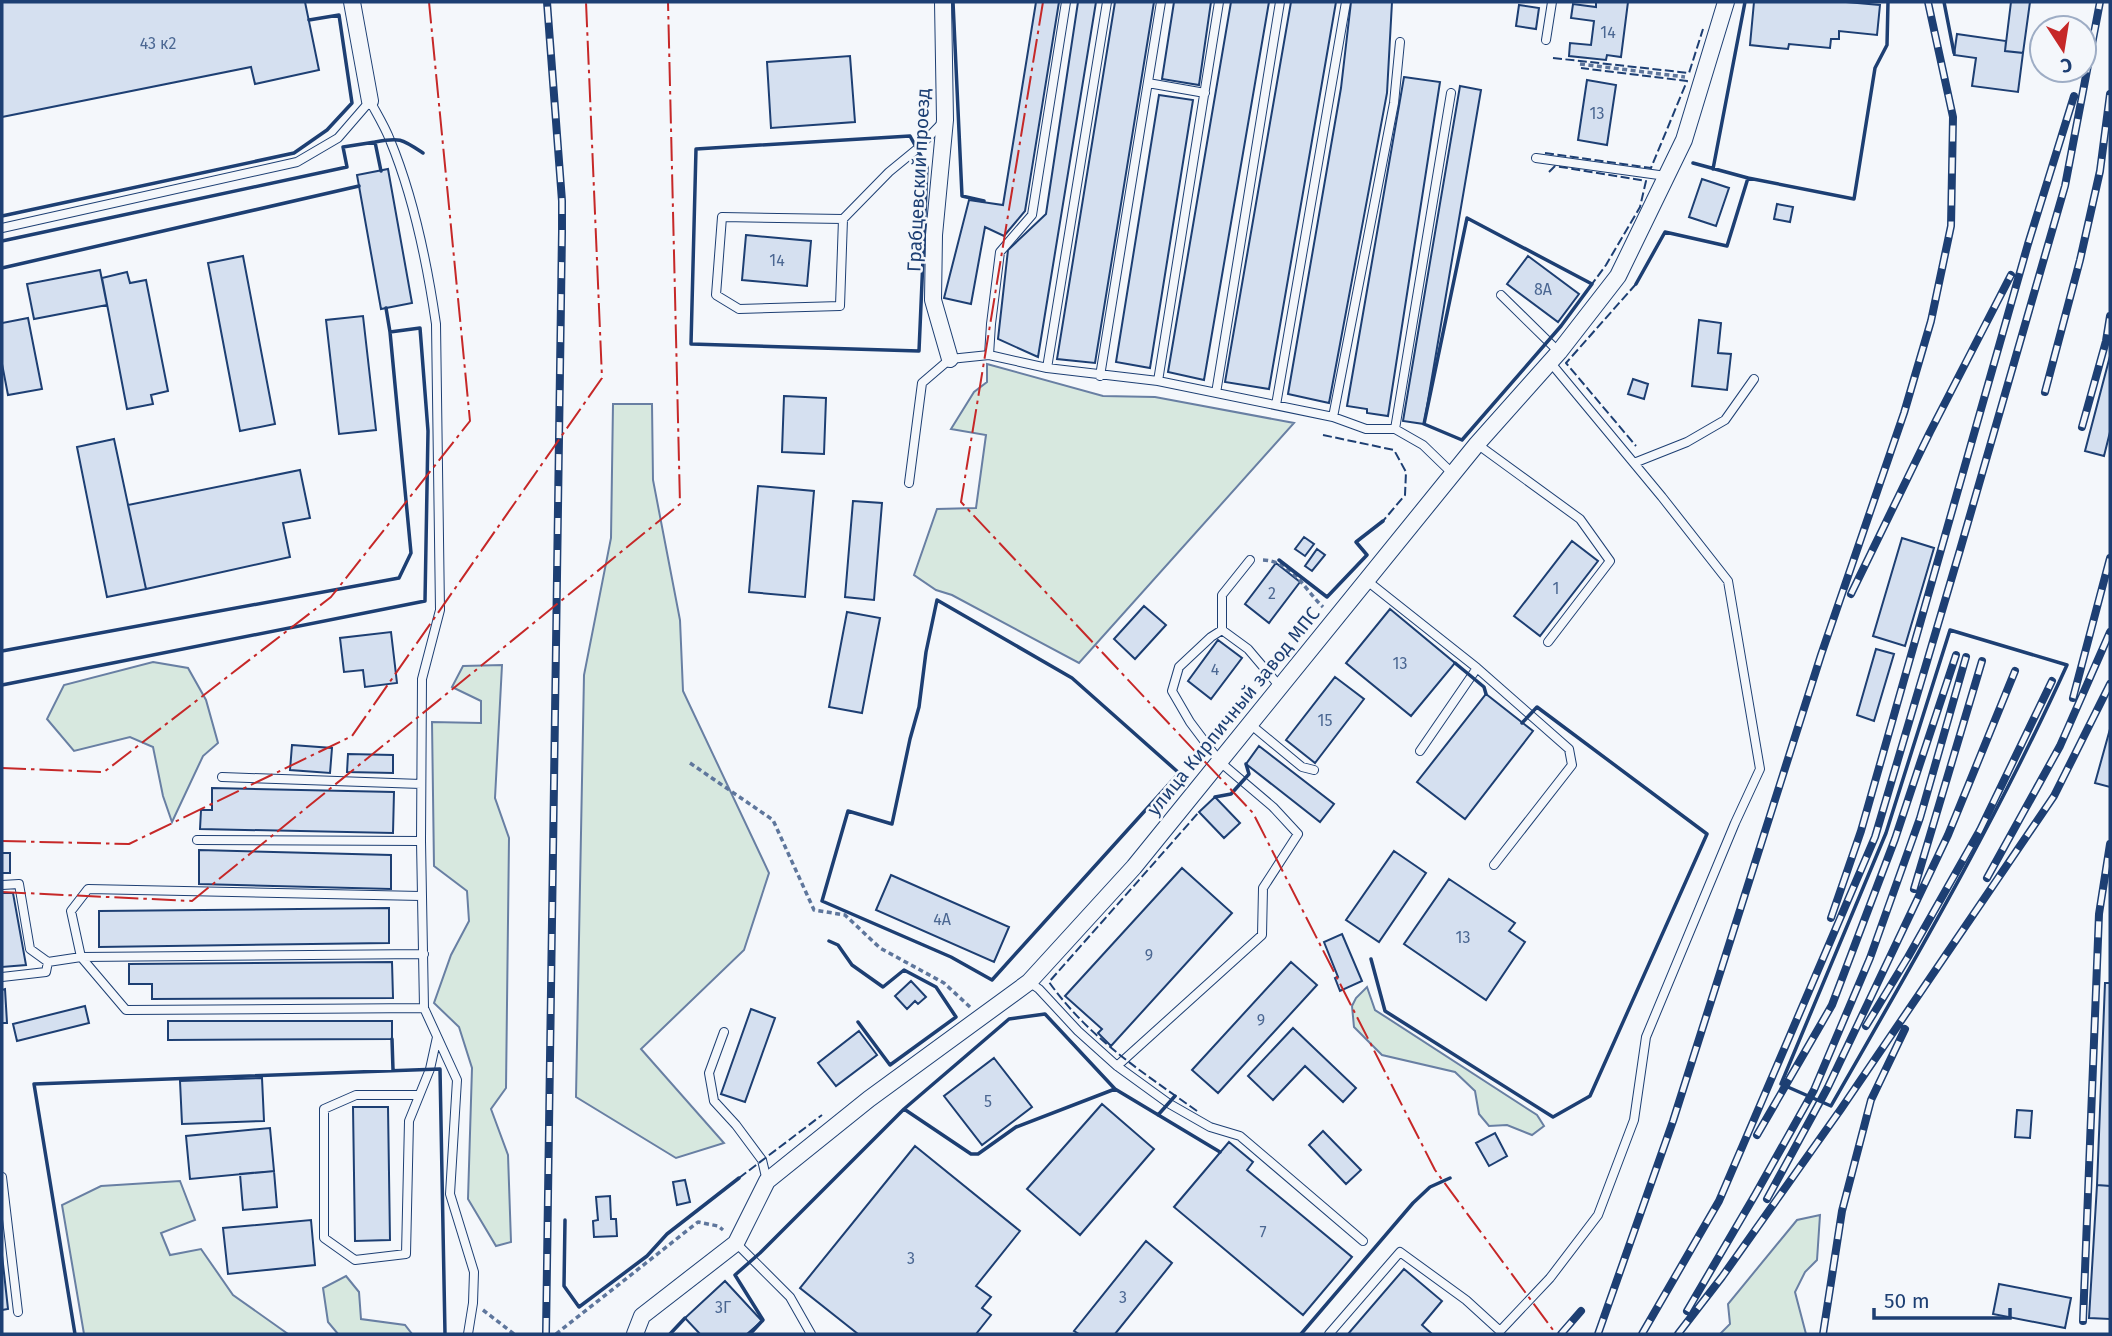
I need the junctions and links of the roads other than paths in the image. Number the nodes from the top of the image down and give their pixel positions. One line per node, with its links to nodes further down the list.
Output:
1 (352, 2): 16 (street)
2 (943, 2): 17 (street, Грабцевский проезд)
3 (1066, 2): 23 (lane)
4 (1107, 2): 26 (lane)
5 (1161, 2): 13 (lane)
6 (1219, 2): 14 (lane)
7 (1280, 2): 30 (lane)
8 (1346, 2): 31 (lane)
9 (1552, 2): 11 (lane)
10 (1726, 2): 19 (street, улица Кирпичный завод МПС)
11 (1546, 40)
12 (1400, 42): 32 (lane)
13 (1148, 83): 14 (lane); 27 (lane)
14 (1205, 93): 29 (lane)
15 (1451, 93): 33 (lane)
16 (370, 101): 21 (lane); 49 (lane)
17 (945, 120): 20 (lane); 25 (street, Грабцевский проезд)
18 (1536, 158): 19 (lane)
19 (1666, 176): 24 (street, улица Кирпичный завод МПС)
20 (842, 219): 20 (lane)
21 (2, 228)
22 (1501, 295): 24 (lane)
23 (989, 355): 25 (lane); 26 (lane)
24 (1555, 357): 34 (street, улица Кирпичный завод МПС); 35 (lane)
25 (950, 359): 37 (lane)
26 (1047, 368): 27 (lane)
27 (1100, 376): 29 (lane)
28 (1754, 379): 35 (lane)
29 (1158, 381): 30 (lane)
30 (1216, 393): 31 (lane)
31 (1276, 405): 32 (lane)
32 (1333, 417): 33 (lane)
33 (1395, 429): 36 (lane)
34 (1477, 444): 36 (street, улица Кирпичный завод МПС); 41 (lane)
35 (1634, 464): 73 (lane)
36 (1453, 474): 39 (street, улица Кирпичный завод МПС)
37 (908, 483)
38 (1250, 560): 40 (lane)
39 (1366, 580): 42 (lane); 43 (street, улица Кирпичный завод МПС)
40 (1222, 630): 43 (lane); 46 (lane)
41 (1548, 642)
42 (1477, 668): 45 (lane); 52 (lane)
43 (1281, 688): 44 (street, улица Кирпичный завод МПС)
44 (1250, 724): 46 (street, улица Кирпичный завод МПС); 47 (lane)
45 (1420, 751)
46 (1220, 762): 59 (street, улица Кирпичный завод МПС); 63 (lane)
47 (1314, 770)
48 (222, 777): 49 (lane)
49 (421, 784): 51 (lane)
50 (197, 840): 51 (lane)
51 (421, 841): 54 (lane)
52 (1494, 865)
53 (2, 884): 57 (lane)
54 (421, 896): 55 (lane); 56 (lane)
55 (424, 954): 56 (lane); 60 (lane)
56 (81, 957): 57 (lane); 60 (lane)
57 (48, 962): 58 (lane)
58 (2, 977)
59 (1030, 982): 63 (lane); 66 (street, улица Кирпичный завод МПС)
60 (424, 1008): 62 (lane)
61 (724, 1032): 66 (lane)
62 (437, 1037): 64 (lane); 70 (lane)
63 (1117, 1066): 67 (lane)
64 (419, 1095): 64 (lane)
65 (2, 1177): 69 (lane)
66 (767, 1181): 68 (street, улица Кирпичный завод МПС)
67 (1363, 1241)
68 (736, 1243): 71 (street, улица Кирпичный завод МПС); 72 (lane)
69 (18, 1312)
70 (467, 1334)
71 (635, 1334)
72 (811, 1334)
73 (1329, 1334)

